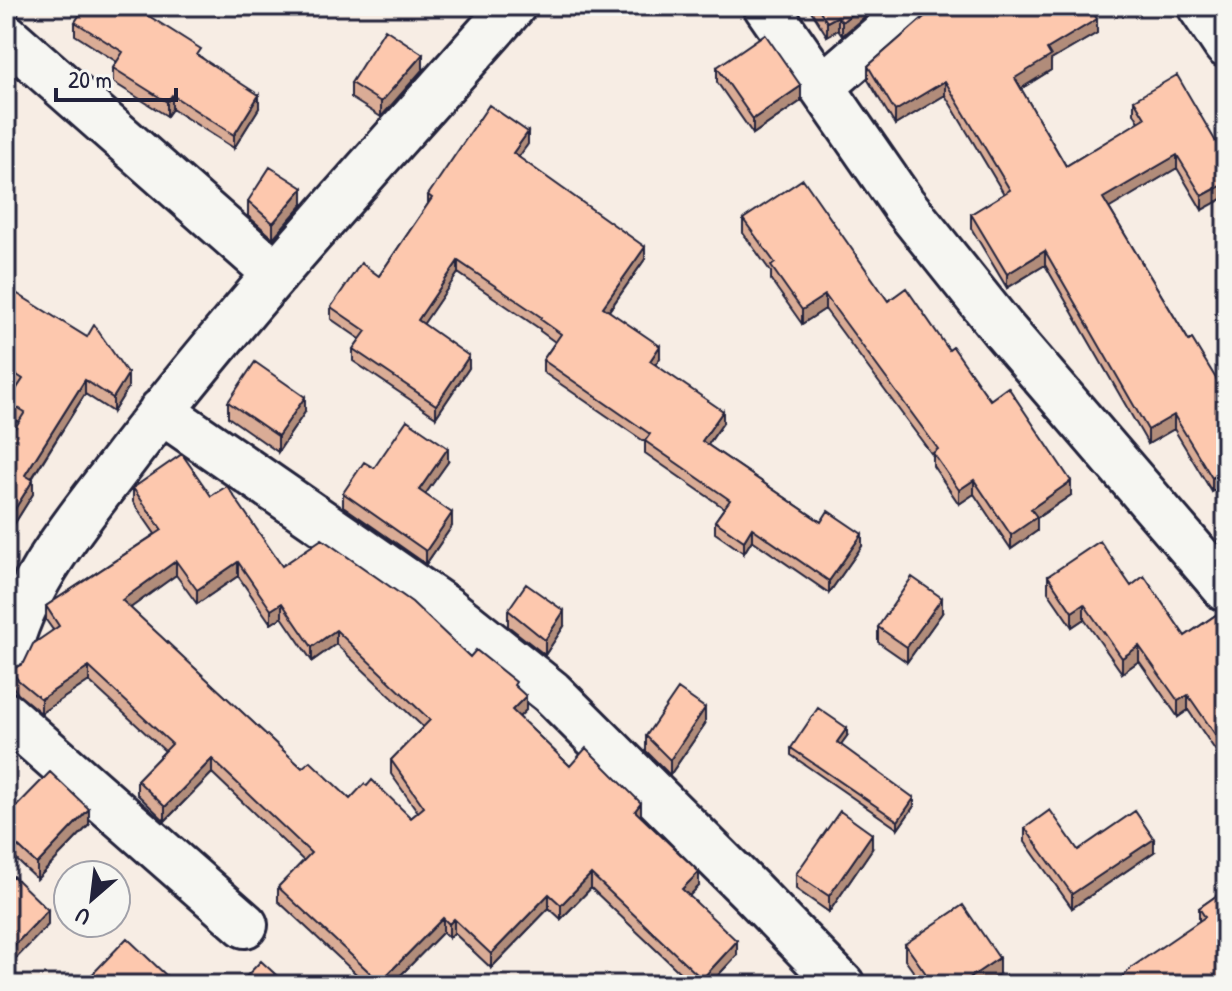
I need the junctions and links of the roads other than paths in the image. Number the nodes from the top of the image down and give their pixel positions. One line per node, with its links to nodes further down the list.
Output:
1 (513, 6): 8 (street)
2 (766, 6): 7 (street)
3 (915, 6): 7 (street)
4 (1200, 6): 6 (street)
5 (6, 36): 8 (street)
6 (1226, 45)
7 (823, 86): 10 (street)
8 (276, 274): 9 (street)
9 (161, 411): 11 (street); 14 (street)
10 (1226, 589)
11 (6, 660)
12 (6, 715): 13 (street)
13 (245, 925)
14 (842, 985)

